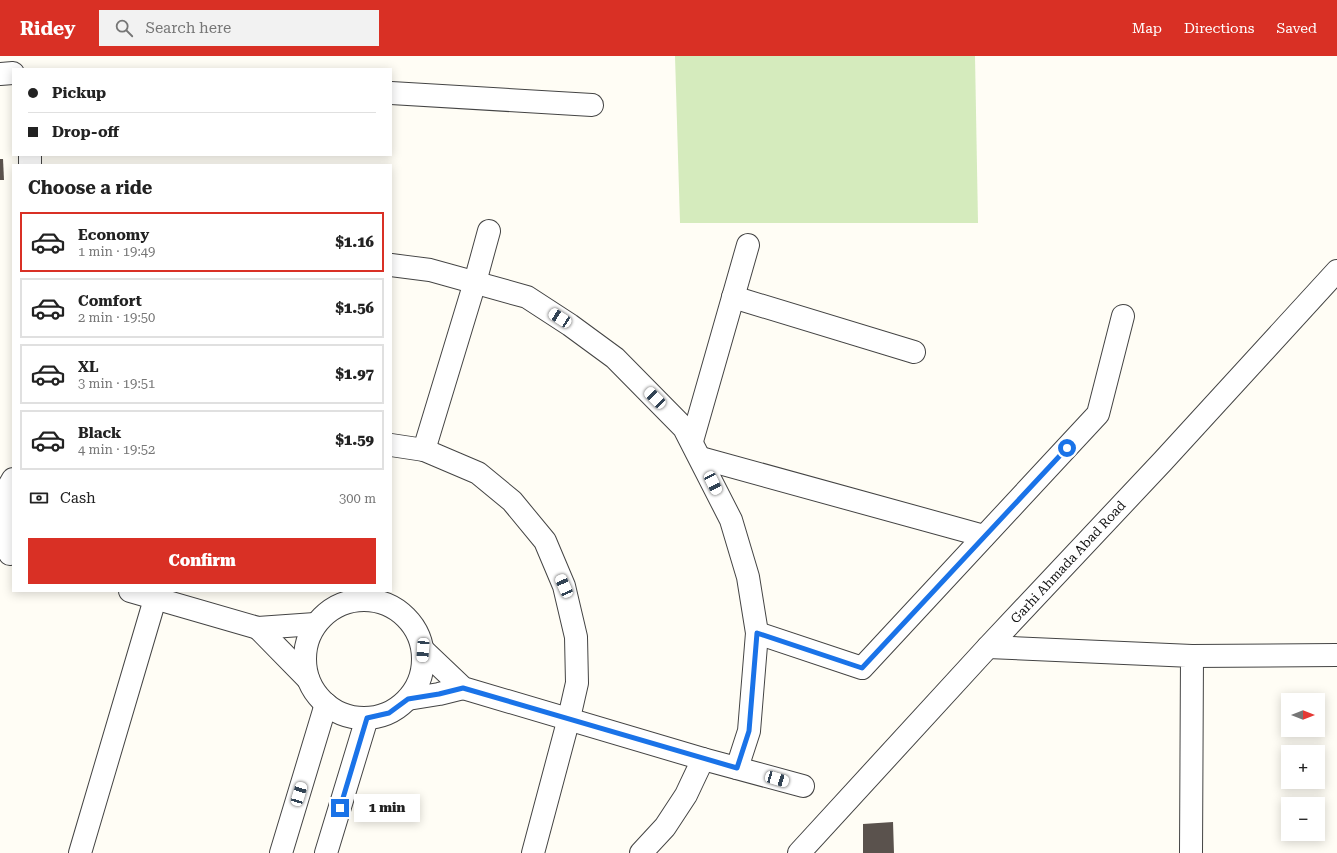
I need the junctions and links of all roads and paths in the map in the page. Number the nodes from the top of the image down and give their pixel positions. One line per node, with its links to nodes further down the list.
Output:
1 (12, 73): 2 (street)
2 (0, 74)
3 (392, 94): 4 (street)
4 (592, 105)
5 (489, 231): 9 (street)
6 (748, 245): 10 (street)
7 (392, 265): 9 (street)
8 (1337, 271): 24 (street, Garhi Ahmada Abad Road)
9 (475, 282): 14 (street); 15 (street)
10 (733, 297): 12 (street); 15 (street)
11 (1124, 316): 17 (street)
12 (914, 352)
13 (392, 445): 14 (street)
14 (424, 450): 33 (street)
15 (696, 450): 17 (street); 23 (street)
16 (12, 481): 18 (street)
17 (984, 536): 23 (street)
18 (8, 553)
19 (137, 592): 20 (street)
20 (157, 595): 22 (street); 37 (street)
21 (315, 624): 22 (street); 25 (street); 28 (street)
22 (258, 628): 28 (street)
23 (757, 633): 35 (street)
24 (988, 647): 27 (street); 42 (street, Garhi Ahmada Abad Road)
25 (423, 650): 29 (street); 30 (street)
26 (1337, 655): 27 (street)
27 (1192, 656): 43 (street)
28 (308, 679): 31 (street)
29 (463, 688): 30 (street); 33 (street)
30 (408, 699): 32 (street)
31 (326, 704): 32 (street); 38 (street)
32 (367, 718): 39 (street)
33 (569, 718): 34 (street); 40 (street)
34 (704, 759): 35 (street); 41 (street)
35 (737, 768): 36 (street)
36 (803, 786)
37 (80, 853)
38 (281, 853)
39 (326, 853)
40 (533, 853)
41 (641, 853)
42 (799, 853)
43 (1191, 853)

